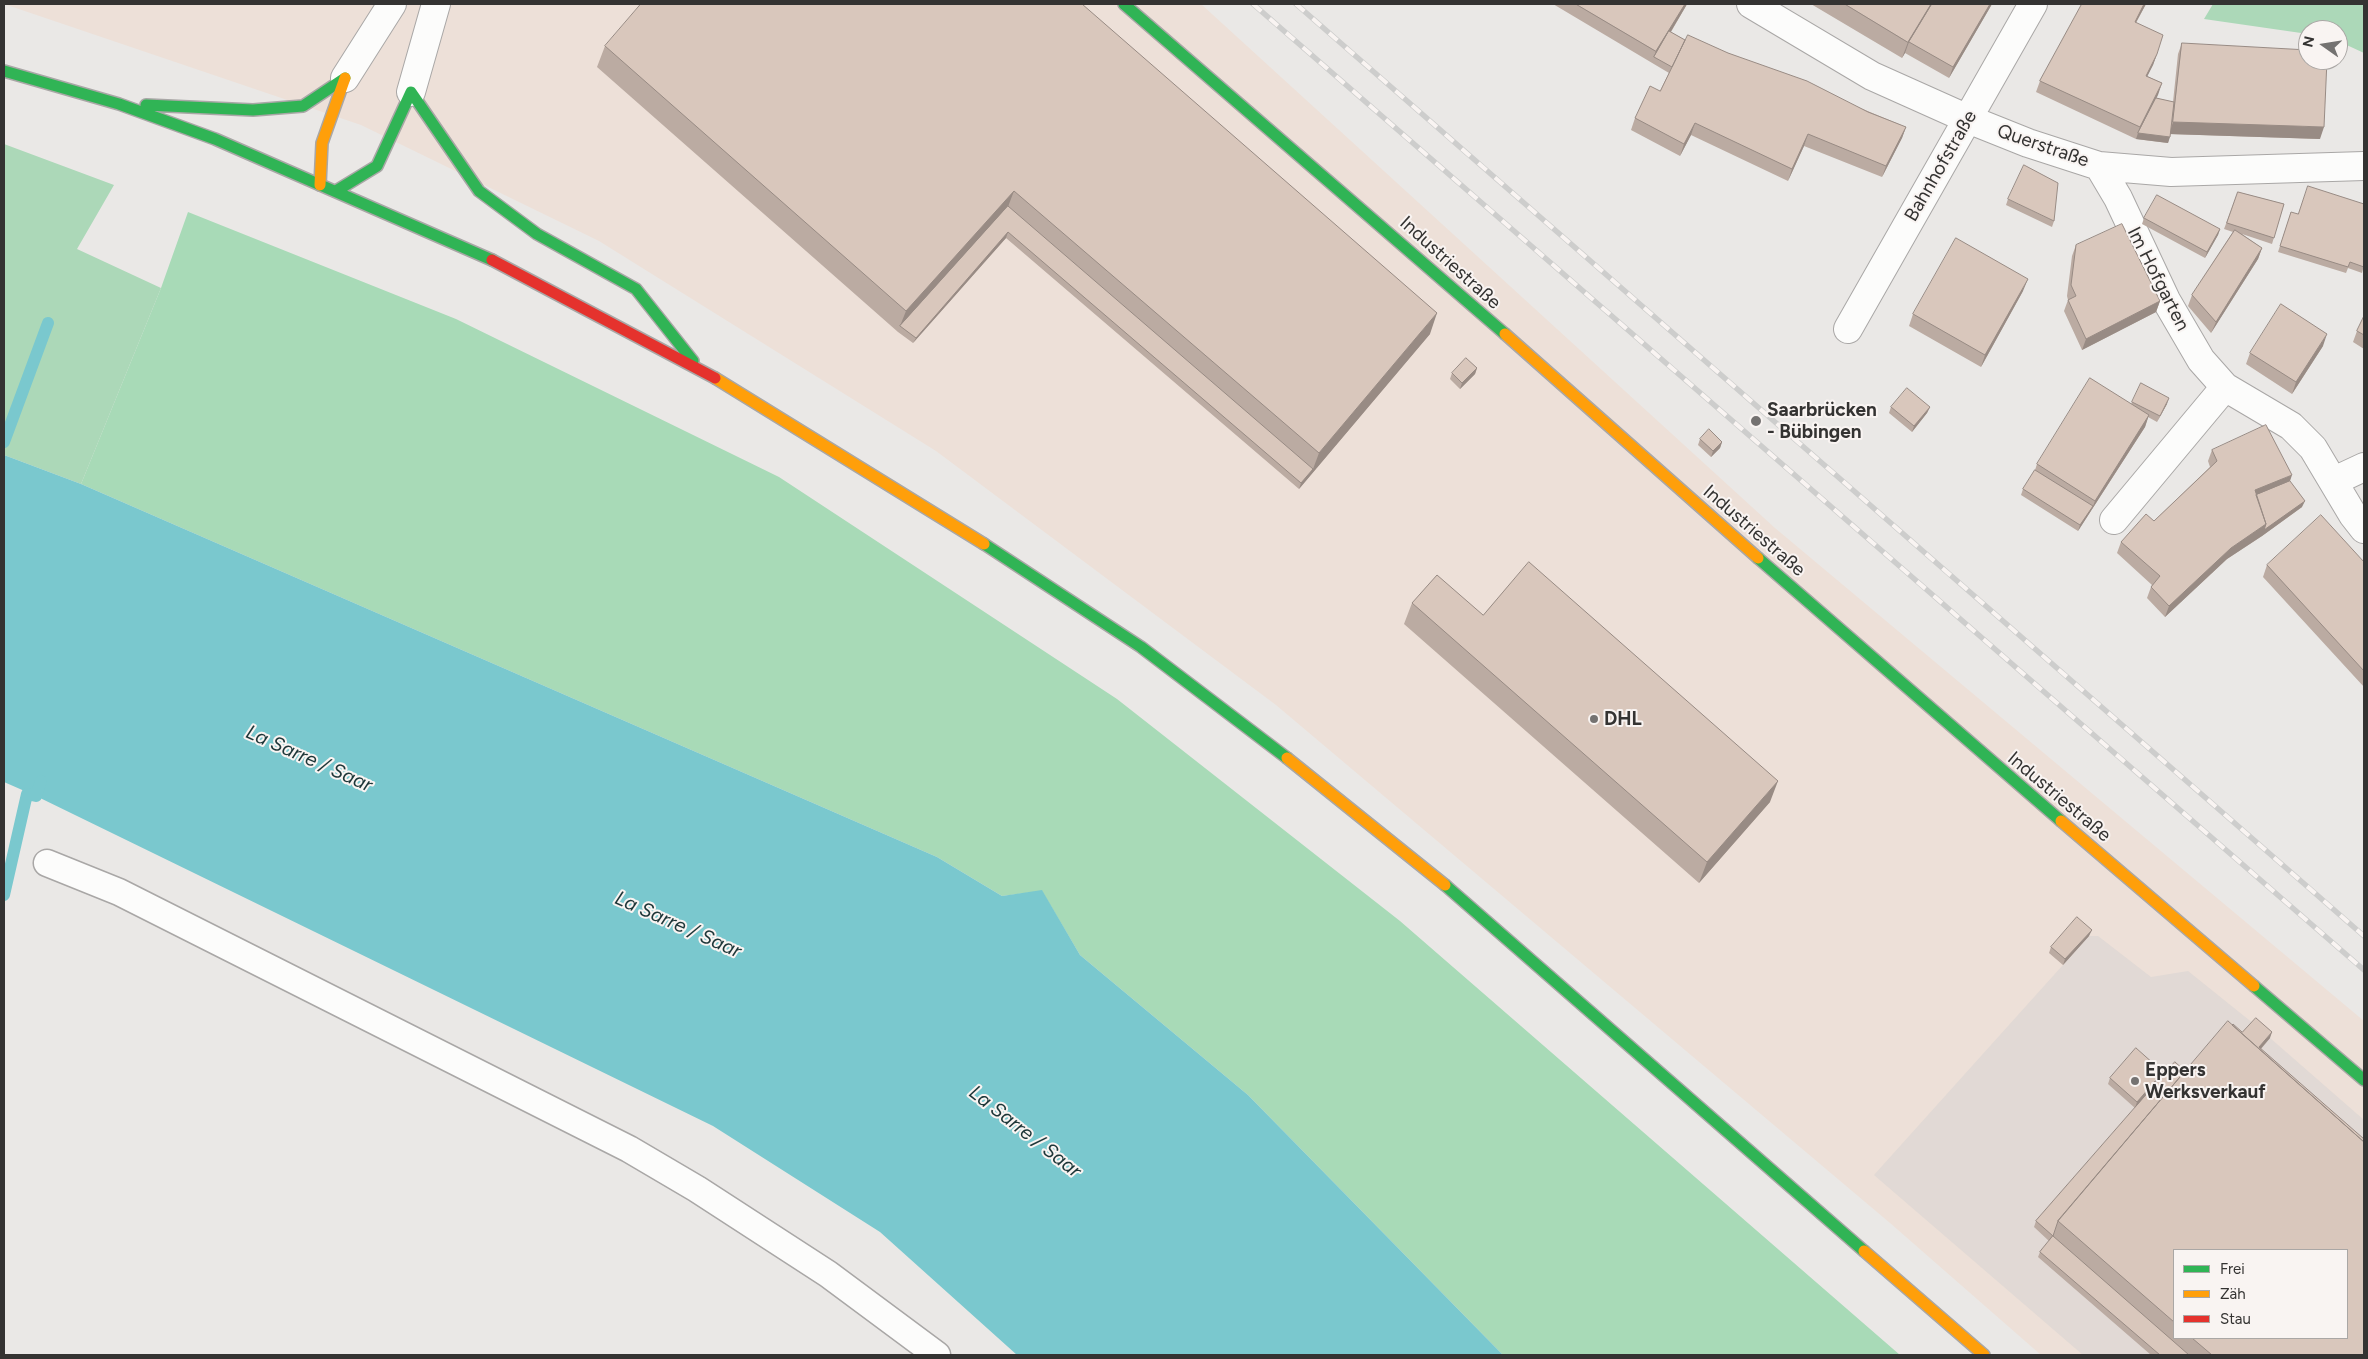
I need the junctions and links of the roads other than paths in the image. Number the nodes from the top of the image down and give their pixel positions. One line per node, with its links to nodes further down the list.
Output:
1 (392, 4): 7 (street)
2 (436, 4): 8 (street)
3 (1124, 4): 23 (main road, Industriestraße)
4 (1752, 4): 10 (street, Querstraße)
5 (2033, 4): 10 (street, Bahnhofstraße)
6 (4, 71): 9 (main road)
7 (346, 78): 9 (main road); 13 (main road)
8 (412, 92): 14 (main road); 16 (main road)
9 (119, 104): 13 (main road)
10 (1968, 119): 11 (street, Querstraße); 15 (street, Bahnhofstraße)
11 (2099, 166): 12 (street, Querstraße); 17 (street, Im Hofgarten)
12 (2364, 166)
13 (320, 185): 14 (main road)
14 (336, 192): 16 (main road)
15 (1848, 328)
16 (699, 368): 25 (main road)
17 (2225, 387): 19 (street, Im Hofgarten); 20 (street)
18 (2364, 467): 19 (street)
19 (2334, 481): 21 (street, Im Hofgarten)
20 (2114, 520)
21 (2364, 528)
22 (47, 864): 24 (lane)
23 (2364, 1080)
24 (937, 1355)
25 (1984, 1355)

